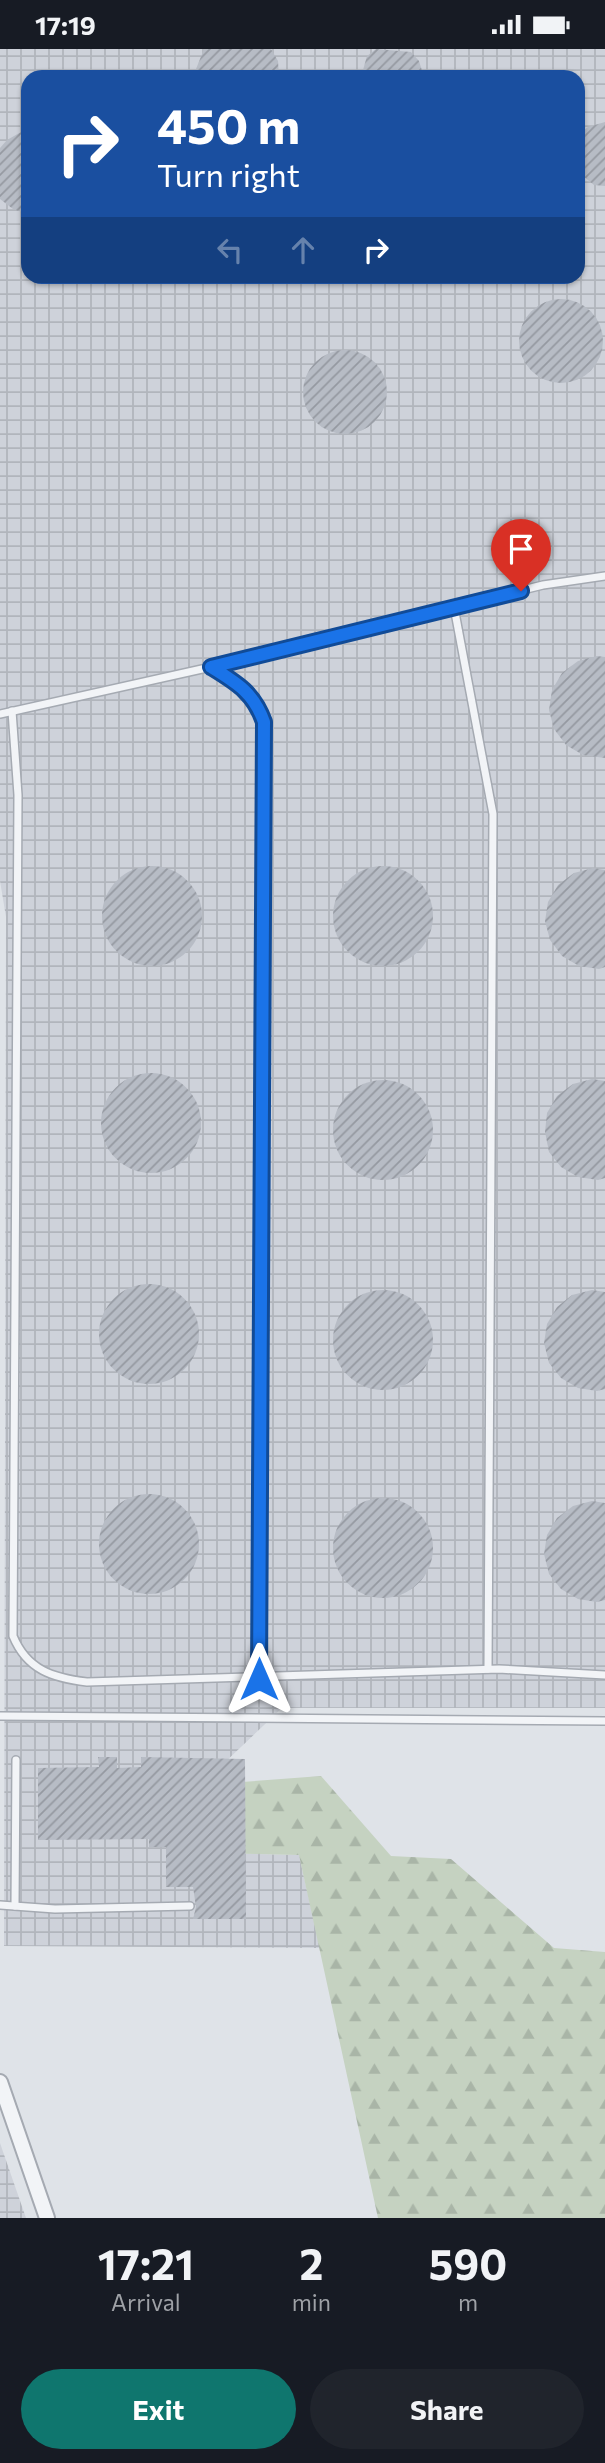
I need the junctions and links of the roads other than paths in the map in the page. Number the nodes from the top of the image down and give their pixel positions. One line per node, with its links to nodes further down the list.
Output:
1 (605, 576): 2 (lane)
2 (454, 607): 3 (lane); 6 (lane)
3 (211, 667): 4 (lane); 8 (lane)
4 (12, 711): 5 (lane); 8 (lane)
5 (0, 714)
6 (488, 1669): 7 (lane); 8 (lane)
7 (605, 1675)
8 (259, 1679)
9 (0, 1716): 10 (lane)
10 (605, 1721)
11 (16, 1760): 13 (lane)
12 (0, 1905): 13 (lane)
13 (15, 1906): 14 (lane)
14 (190, 1906)
15 (0, 2082): 16 (street)
16 (47, 2218)

